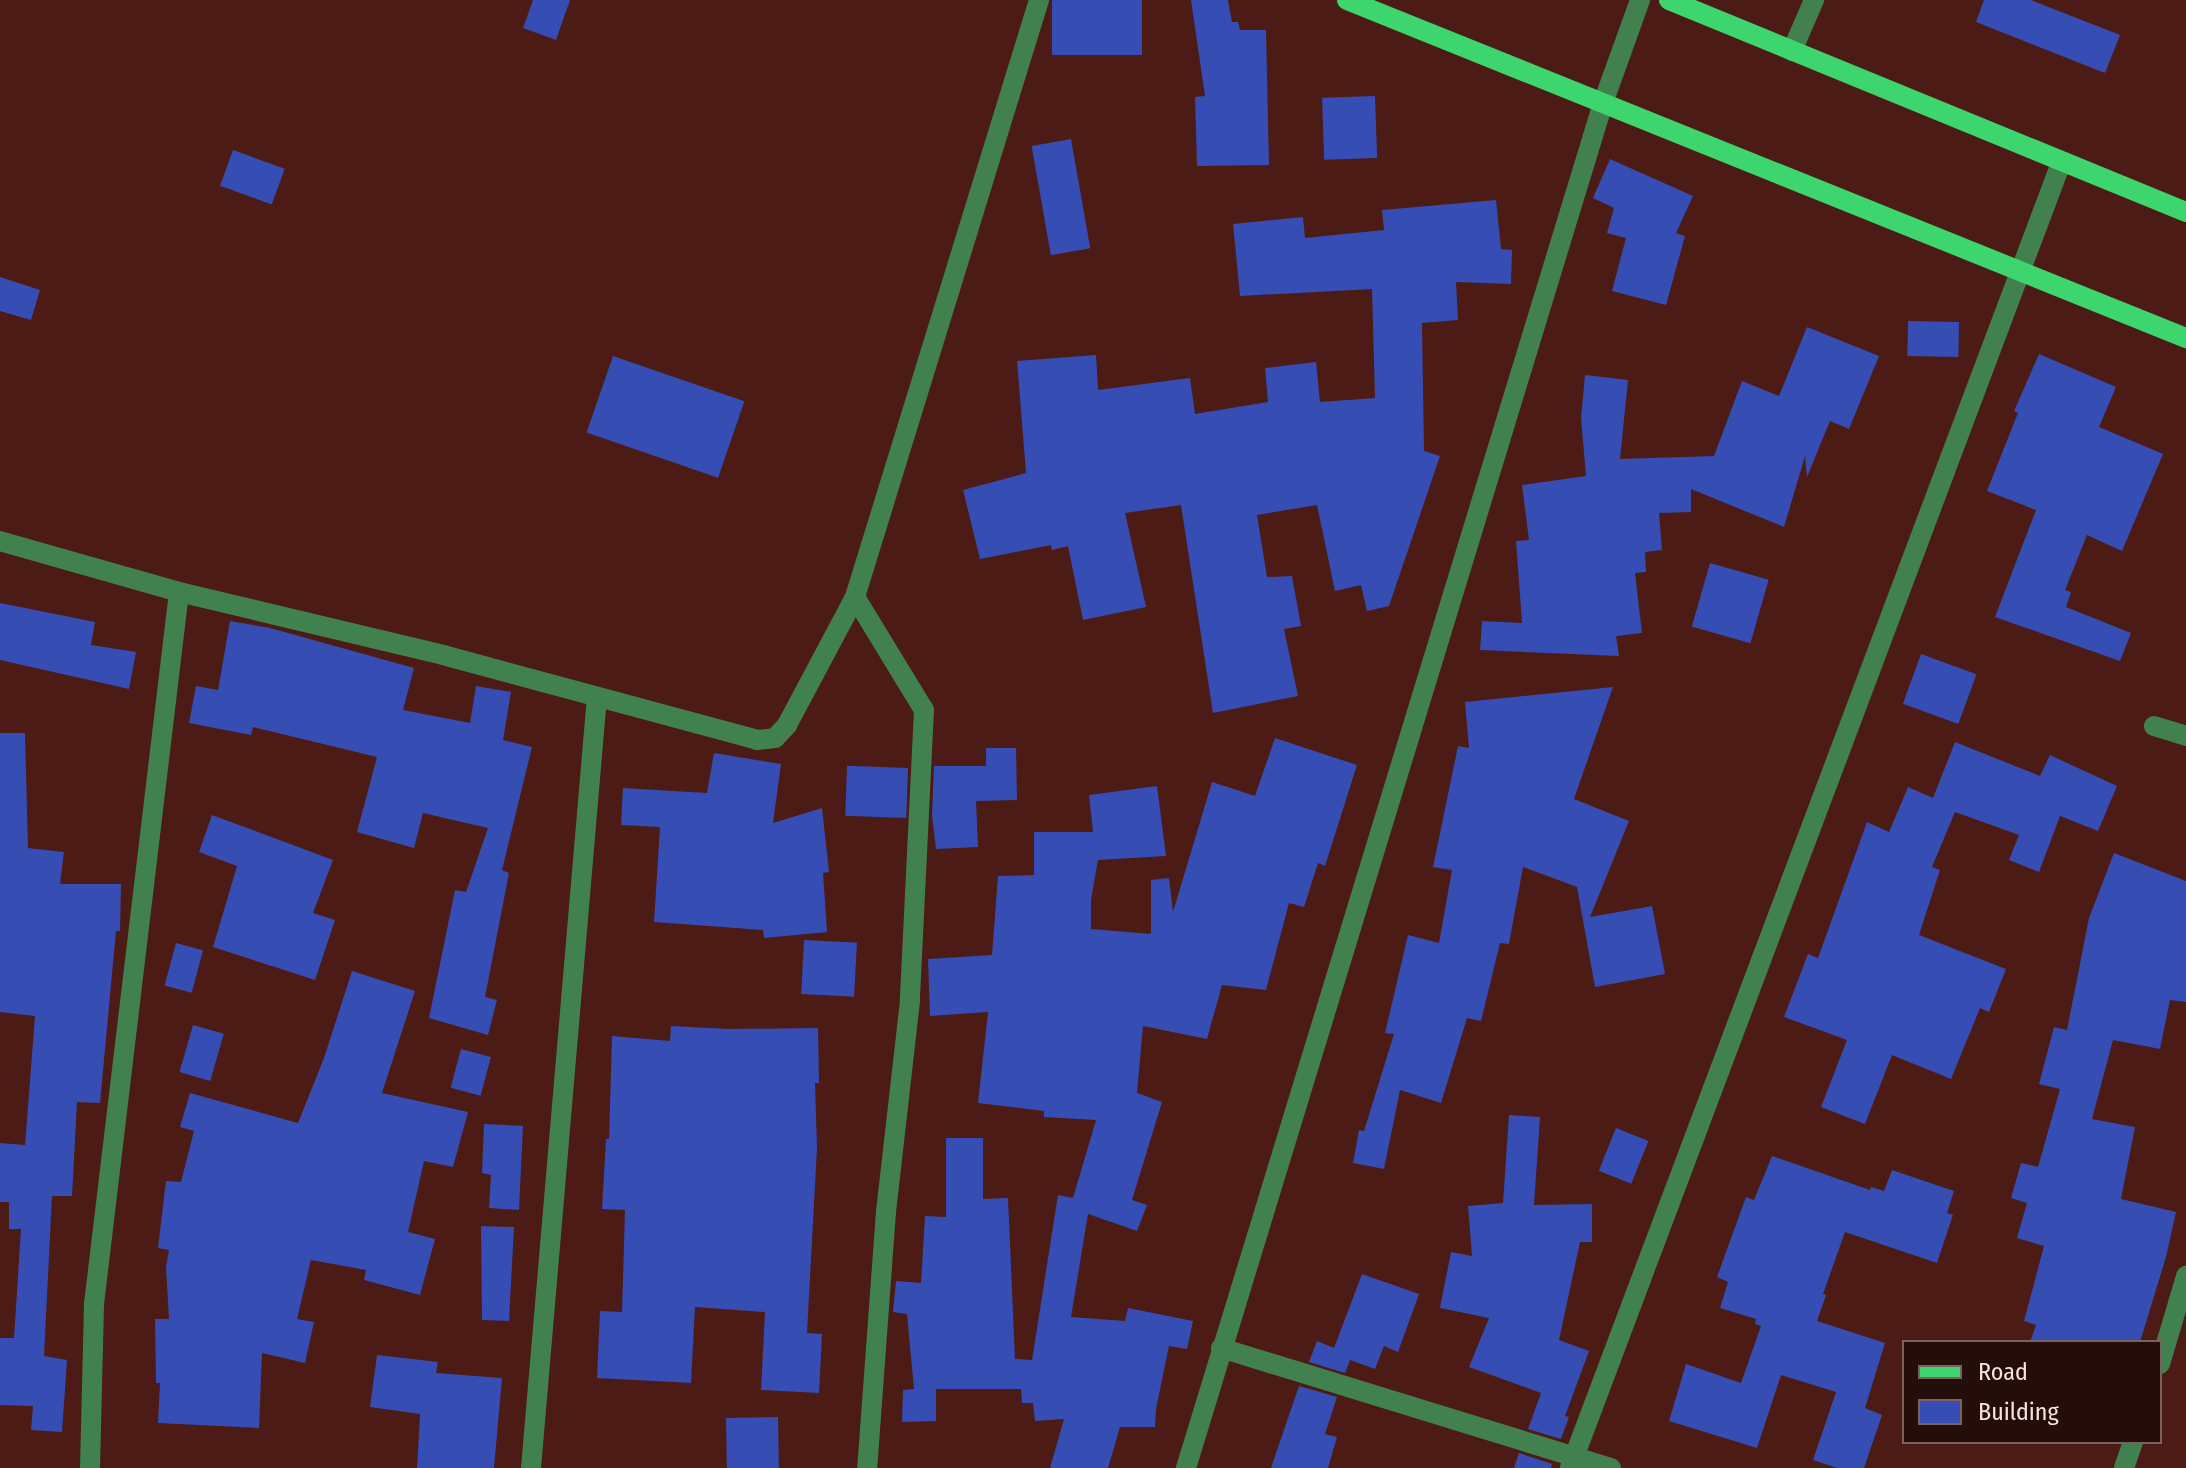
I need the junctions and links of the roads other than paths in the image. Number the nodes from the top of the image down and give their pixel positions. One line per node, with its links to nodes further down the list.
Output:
1 (1039, 0): 14 (street)
2 (1347, 0): 7 (main road)
3 (1640, 0): 7 (street)
4 (1669, 0): 6 (main road)
5 (1814, 0): 6 (street)
6 (1792, 51): 8 (main road)
7 (1603, 103): 10 (main road); 19 (street)
8 (2061, 163): 9 (main road); 10 (street)
9 (2186, 212)
10 (2020, 271): 11 (main road); 22 (street)
11 (2186, 338)
12 (0, 541): 13 (street)
13 (179, 592): 15 (street); 23 (street)
14 (855, 597): 15 (street); 25 (street)
15 (597, 697): 24 (street)
16 (2154, 726): 17 (street)
17 (2186, 736)
18 (2186, 1276): 20 (street)
19 (1221, 1348): 22 (street); 26 (street)
20 (2162, 1357)
21 (2132, 1444): 28 (street)
22 (1572, 1462): 27 (street)
23 (90, 1468)
24 (531, 1468)
25 (867, 1468)
26 (1186, 1468)
27 (1611, 1468)
28 (2124, 1468)

